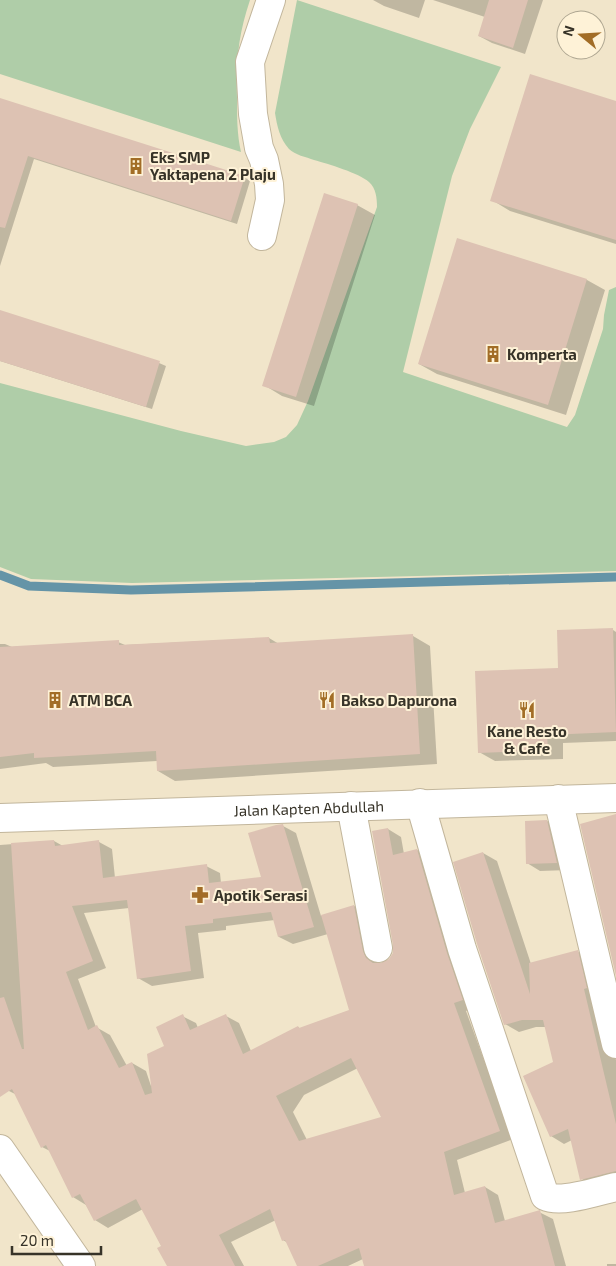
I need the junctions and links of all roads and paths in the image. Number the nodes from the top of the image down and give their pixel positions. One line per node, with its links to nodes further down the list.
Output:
1 (271, 0): 2 (street)
2 (262, 236)
3 (616, 798): 4 (street, Jalan Kapten Abdullah)
4 (558, 799): 5 (street, Jalan Kapten Abdullah); 9 (street)
5 (420, 803): 6 (street, Jalan Kapten Abdullah); 11 (street)
6 (351, 806): 7 (street, Jalan Kapten Abdullah); 8 (street)
7 (0, 818)
8 (378, 948)
9 (616, 1044)
10 (0, 1149): 12 (street)
11 (616, 1187)
12 (81, 1266)

